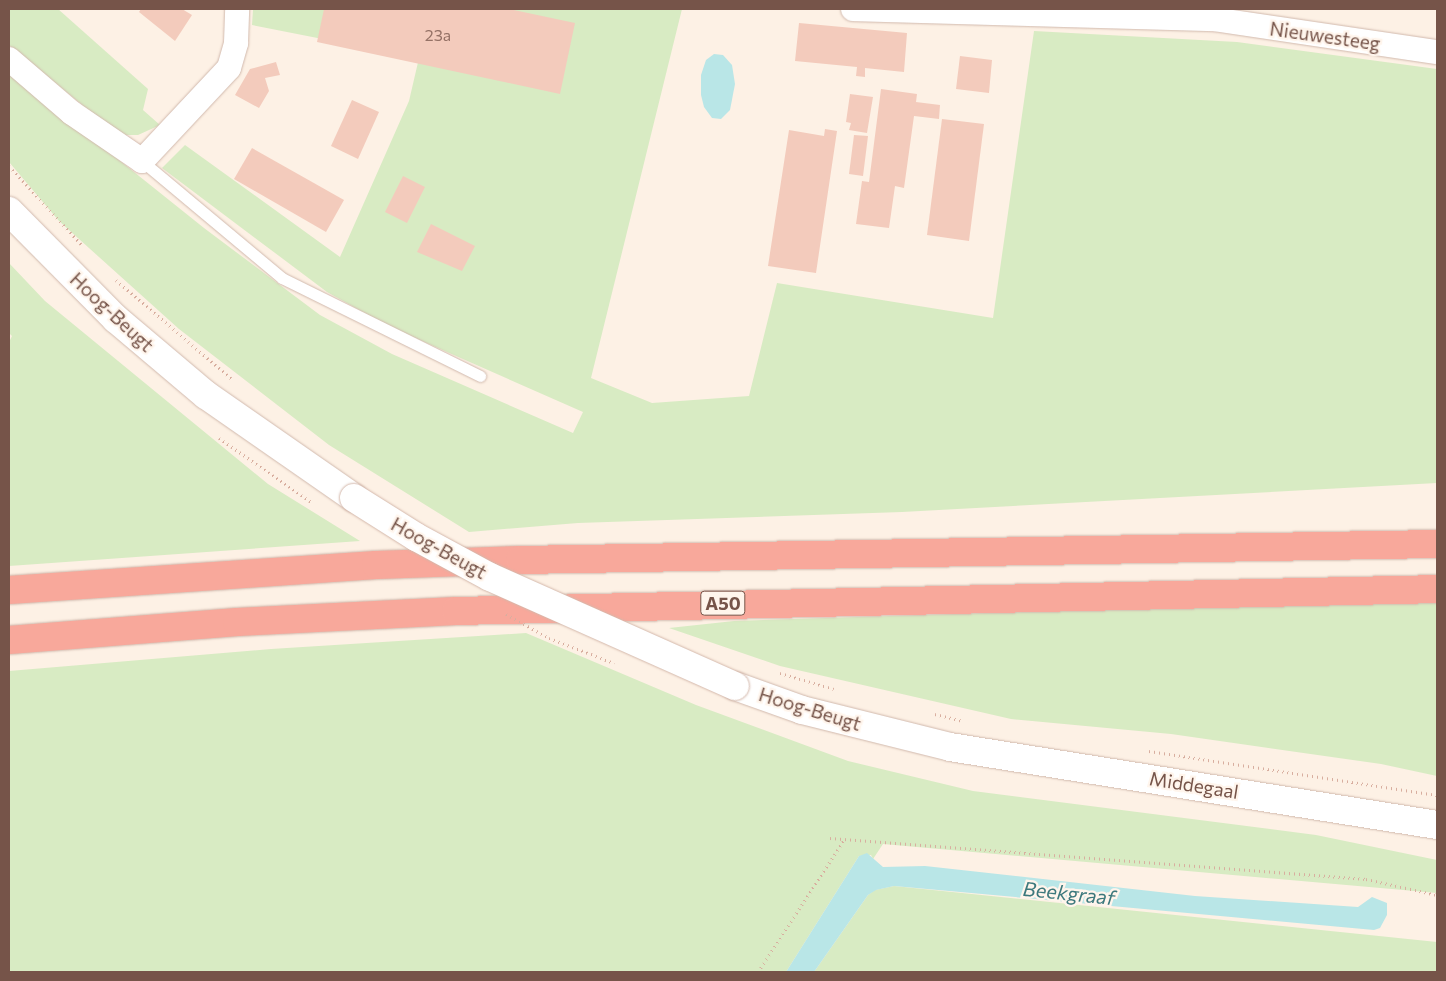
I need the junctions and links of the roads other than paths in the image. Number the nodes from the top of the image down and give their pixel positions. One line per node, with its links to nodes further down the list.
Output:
1 (237, 9): 5 (street)
2 (853, 9): 3 (street, Nieuwesteeg)
3 (1437, 52)
4 (9, 59): 5 (street)
5 (142, 161): 7 (lane)
6 (9, 211): 12 (street, Hoog-Beugt, bridge)
7 (480, 376)
8 (1437, 544): 10 (highway)
9 (1437, 588): 11 (highway, A50)
10 (9, 590)
11 (9, 640)
12 (950, 747): 13 (street, Middegaal)
13 (1437, 825)

